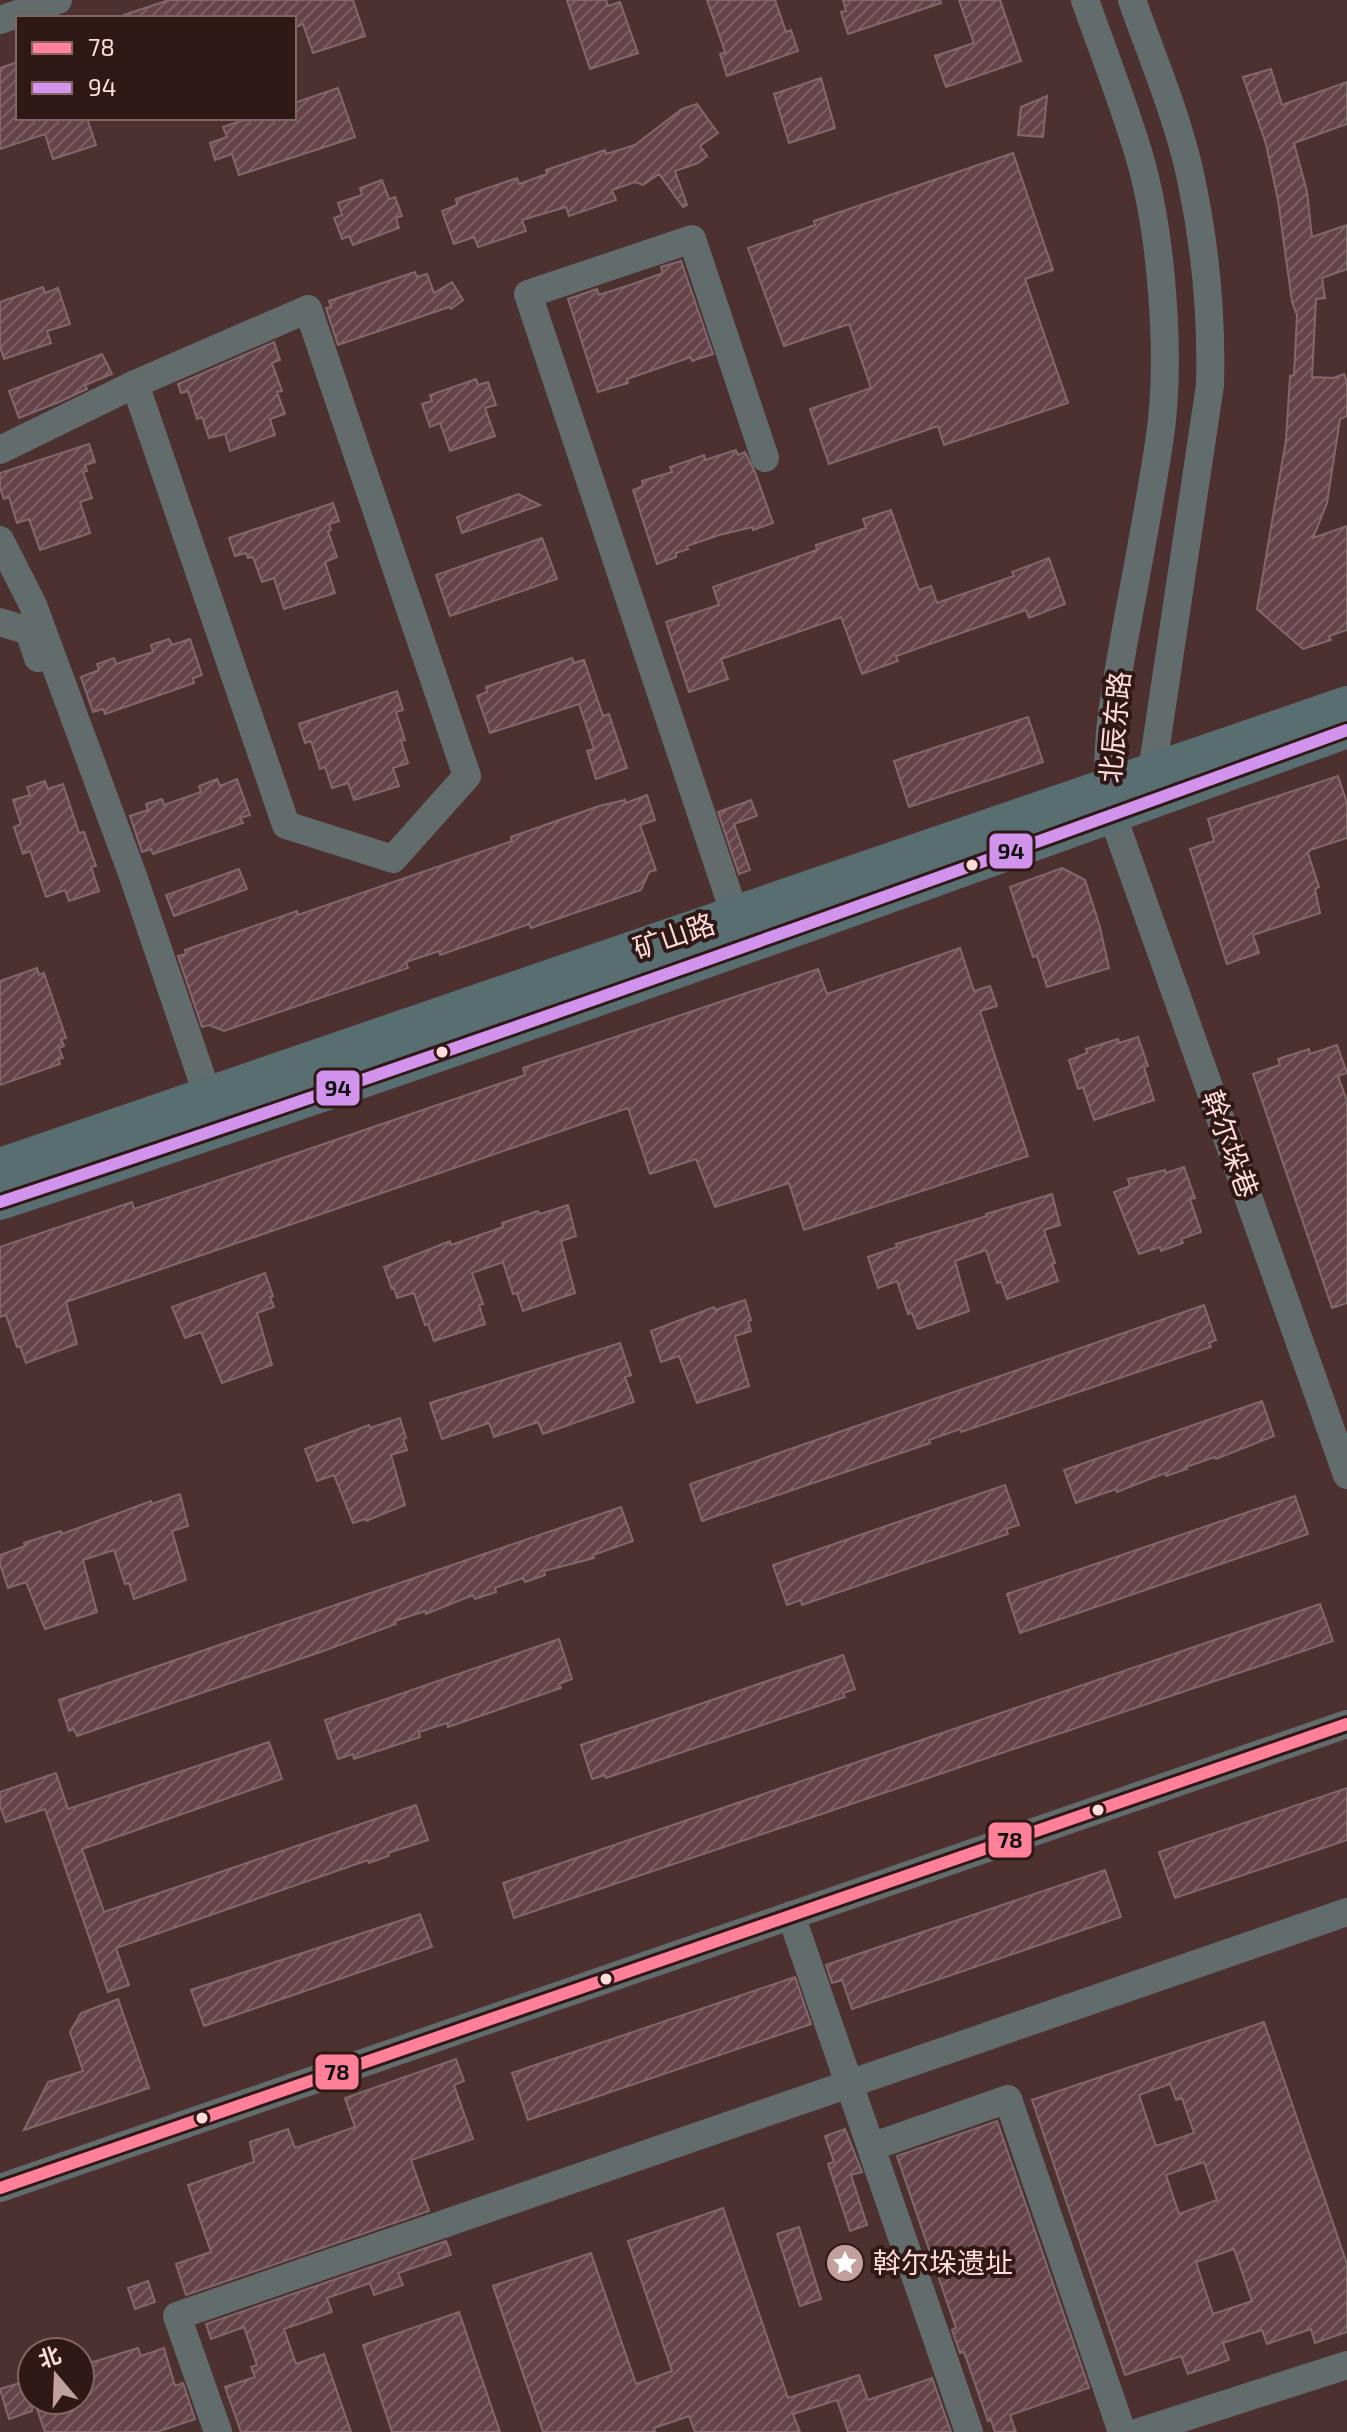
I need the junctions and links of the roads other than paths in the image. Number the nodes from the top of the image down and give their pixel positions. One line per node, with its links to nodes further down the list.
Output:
1 (58, 0): 4 (street)
2 (1085, 0): 13 (street, 北辰东路)
3 (1132, 0): 12 (street, 北辰东路)
4 (0, 20)
5 (135, 384): 5 (street); 6 (street)
6 (0, 450)
7 (765, 458): 14 (street)
8 (0, 540): 16 (street)
9 (0, 622): 15 (street)
10 (1347, 704): 12 (main road, 矿山路)
11 (1347, 730): 13 (main road, 矿山路)
12 (1152, 772): 13 (main road, 矿山路)
13 (1110, 801): 14 (main road, 矿山路); 17 (main road, 矿山路); 20 (street, 幹尔垛巷)
14 (735, 915): 16 (main road, 矿山路)
15 (179, 1065)
16 (208, 1095): 17 (street); 18 (main road, 矿山路)
17 (219, 1130): 19 (main road, 矿山路)
18 (0, 1166)
19 (0, 1202)
20 (1347, 1475)
21 (1347, 1724): 23 (street)
22 (1347, 1912): 24 (street)
23 (791, 1915): 24 (street); 26 (street)
24 (849, 2084): 25 (street); 28 (street)
25 (871, 2147): 29 (street); 30 (street)
26 (0, 2188)
27 (1347, 2365): 31 (street)
28 (218, 2432)
29 (969, 2432)
30 (1122, 2432)
31 (1139, 2432)

